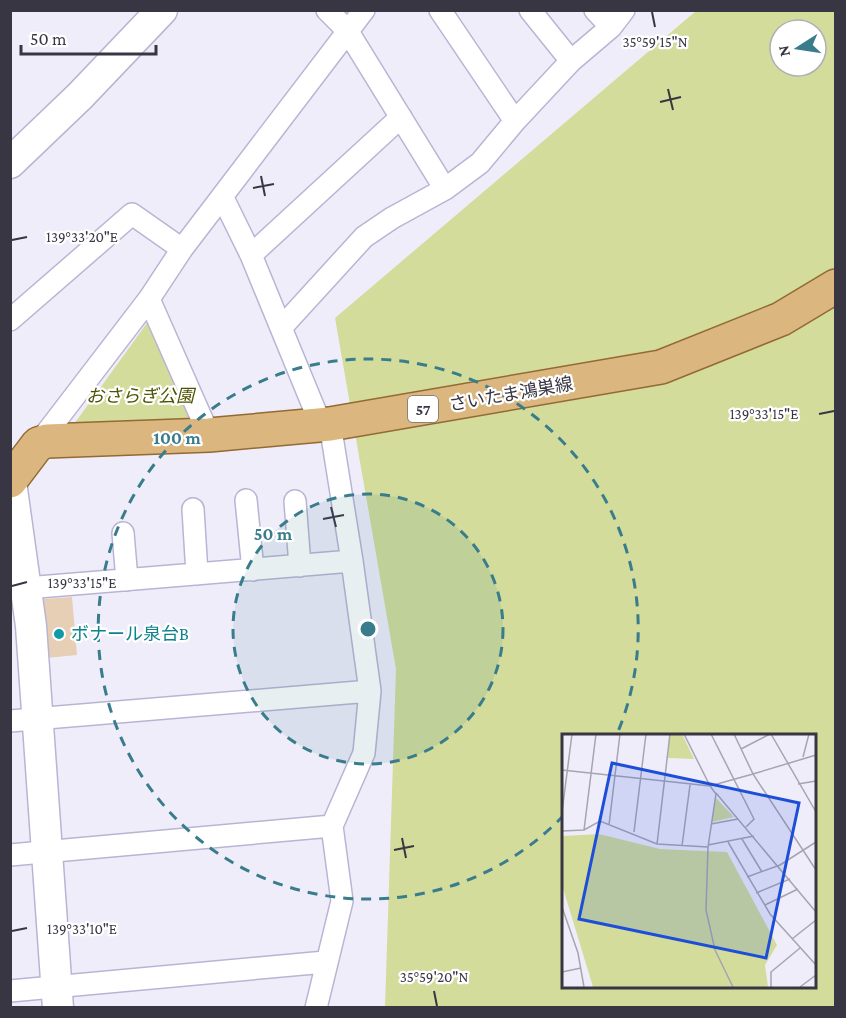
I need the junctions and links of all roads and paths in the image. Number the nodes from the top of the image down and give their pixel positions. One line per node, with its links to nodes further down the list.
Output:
1 (162, 10): 13 (street)
2 (327, 10): 9 (street)
3 (364, 10): 9 (street)
4 (440, 10): 12 (street)
5 (530, 10): 10 (street)
6 (595, 10): 8 (street)
7 (624, 10): 8 (street)
8 (611, 27): 10 (street)
9 (347, 30): 11 (street); 15 (street)
10 (570, 61): 12 (street)
11 (400, 117): 14 (street); 17 (street)
12 (515, 121): 14 (street)
13 (10, 163)
14 (445, 189): 21 (street)
15 (223, 198): 16 (street); 17 (street)
16 (182, 249): 19 (street); 20 (street)
17 (250, 255): 21 (street)
18 (836, 286): 22 (main road, さいたま鴻巣線 / 57)
19 (149, 299): 23 (street); 24 (street)
20 (10, 320)
21 (281, 328): 22 (street)
22 (326, 424): 23 (main road, さいたま鴻巣線 / 57); 30 (street)
23 (209, 435): 24 (main road, さいたま鴻巣線 / 57)
24 (38, 444): 25 (main road)
25 (11, 482): 35 (street)
26 (246, 500): 32 (street)
27 (295, 501): 31 (street)
28 (193, 509): 33 (street)
29 (123, 533): 34 (street)
30 (352, 561): 31 (street); 36 (street)
31 (300, 566): 32 (street)
32 (253, 570): 33 (street)
33 (197, 574): 34 (street)
34 (127, 580): 35 (street)
35 (26, 588): 37 (street)
36 (370, 691): 37 (street); 38 (street)
37 (23, 720): 39 (street)
38 (332, 826): 39 (street); 41 (street)
39 (46, 852): 40 (street); 43 (street)
40 (10, 855)
41 (326, 962): 43 (street); 44 (street)
42 (10, 991): 43 (street)
43 (57, 997)
44 (316, 1008)

